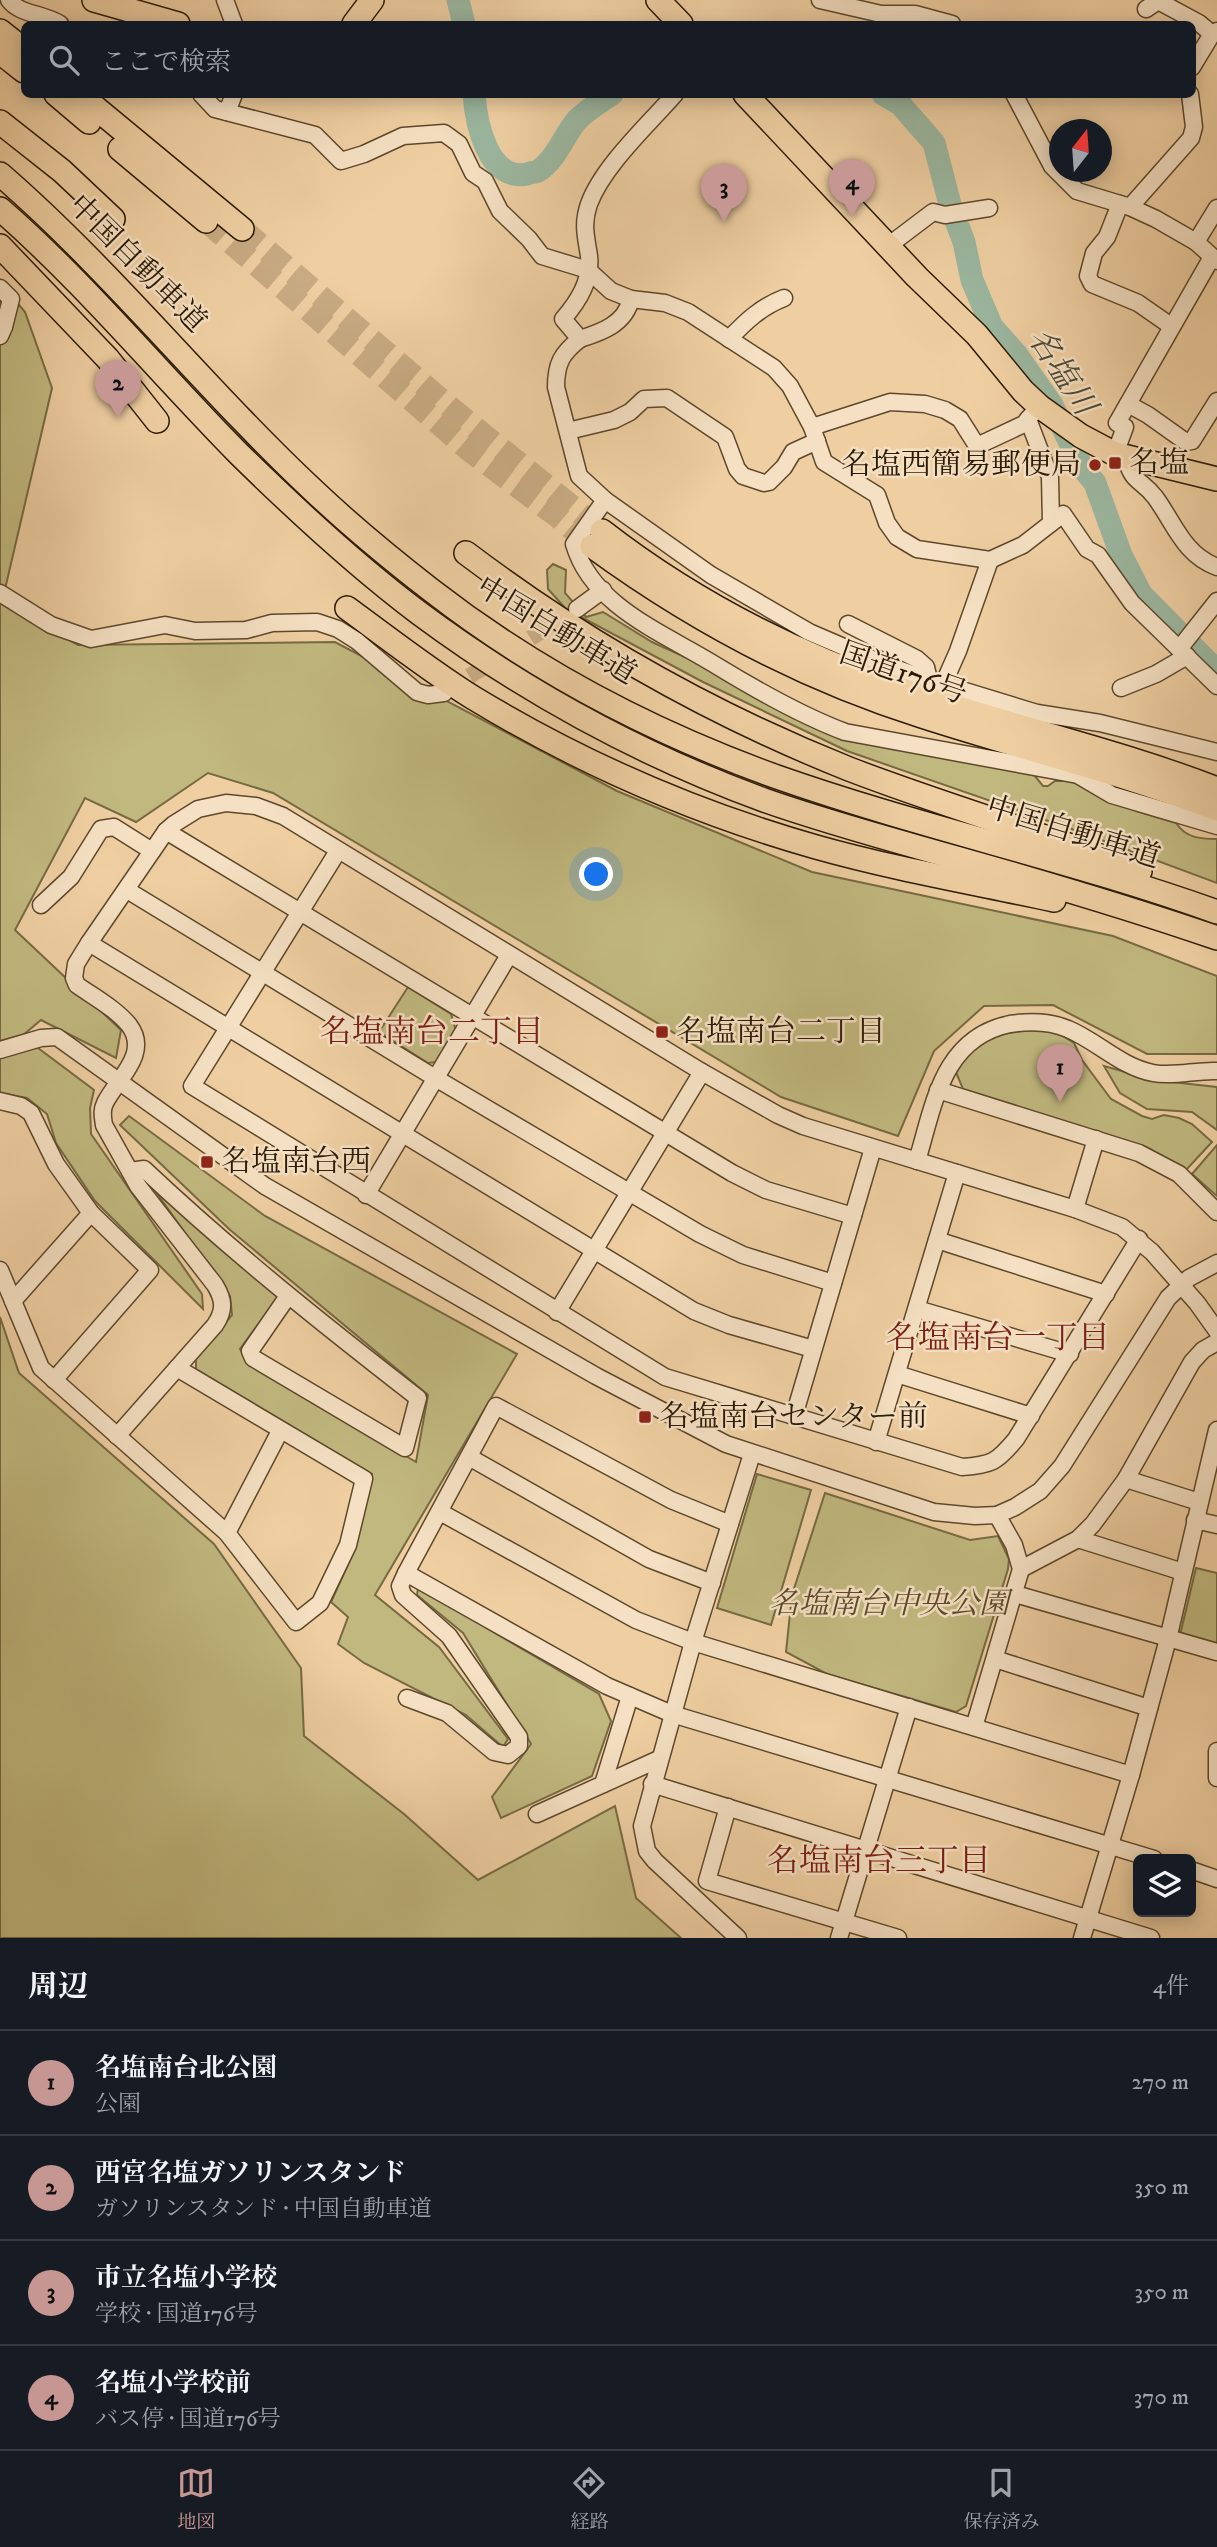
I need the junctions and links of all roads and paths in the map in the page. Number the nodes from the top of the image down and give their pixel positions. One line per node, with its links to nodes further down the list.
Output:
1 (9, 0): 8 (street)
2 (94, 0): 9 (highway)
3 (225, 0): 10 (street)
4 (372, 0): 11 (highway)
5 (658, 0): 12 (highway)
6 (820, 0): 13 (street)
7 (1146, 9): 14 (street)
8 (56, 21)
9 (168, 21)
10 (233, 21)
11 (356, 21)
12 (678, 21)
13 (941, 21)
14 (1195, 21)
15 (1196, 21): 17 (street)
16 (0, 31): 18 (highway)
17 (1214, 33): 20 (street)
18 (21, 48)
19 (0, 52): 21 (highway)
20 (1196, 62)
21 (21, 69)
22 (60, 98): 38 (highway)
23 (84, 98): 39 (highway)
24 (205, 98): 30 (street)
25 (232, 98): 30 (street)
26 (672, 98): 44 (street)
27 (749, 98): 42 (highway)
28 (1016, 98): 33 (street)
29 (1190, 98): 33 (street)
30 (227, 111): 44 (street)
31 (0, 122): 37 (highway)
32 (0, 174): 87 (highway, 中国自動車道)
33 (1125, 206): 40 (street); 48 (street)
34 (989, 208): 42 (street)
35 (1217, 208): 40 (street)
36 (0, 209): 88 (highway, 中国自動車道)
37 (113, 219)
38 (206, 221)
39 (242, 229)
40 (1196, 242): 43 (street)
41 (0, 246): 55 (highway)
42 (888, 246): 54 (highway)
43 (1214, 259): 48 (street)
44 (588, 270): 47 (street); 50 (street)
45 (0, 288): 49 (street)
46 (784, 298): 51 (street)
47 (631, 299): 50 (street); 51 (street)
48 (1171, 326): 53 (street)
49 (0, 336)
50 (580, 339): 56 (street)
51 (729, 339): 57 (street)
52 (1217, 401): 53 (street)
53 (1128, 404): 58 (street)
54 (1034, 412): 57 (street); 58 (highway); 61 (street)
55 (157, 421)
56 (568, 431): 57 (street); 60 (street)
57 (814, 434): 63 (street)
58 (1120, 456): 59 (highway); 64 (street)
59 (1217, 479)
60 (605, 500): 65 (street); 72 (street)
61 (1051, 523): 63 (street); 71 (street)
62 (466, 553): 84 (highway)
63 (990, 560): 72 (street)
64 (1217, 567)
65 (603, 590): 69 (street); 79 (street)
66 (0, 593): 75 (street)
67 (1217, 601): 71 (street)
68 (347, 608): 88 (highway)
69 (578, 609)
70 (848, 624): 72 (street)
71 (1183, 653): 73 (street); 74 (street)
72 (936, 683): 76 (street)
73 (1217, 686)
74 (1121, 688)
75 (444, 693)
76 (1217, 752)
77 (1217, 789): 78 (highway, 国道176号)
78 (1217, 809)
79 (1217, 826)
80 (166, 831): 81 (street); 82 (street); 86 (street)
81 (152, 851): 83 (street); 85 (street)
82 (338, 851): 86 (street); 90 (street)
83 (127, 890): 89 (street); 91 (street)
84 (1217, 902)
85 (41, 905)
86 (300, 912): 91 (street); 92 (street)
87 (1217, 912)
88 (1217, 939)
89 (89, 943): 93 (street); 98 (street)
90 (509, 955): 92 (street); 96 (street)
91 (262, 974): 93 (street); 97 (street)
92 (472, 1017): 97 (street); 102 (street)
93 (228, 1028): 101 (street); 109 (street)
94 (0, 1050): 98 (street)
95 (1217, 1071): 99 (street)
96 (702, 1072): 102 (street); 104 (street)
97 (437, 1079): 101 (street); 108 (street)
98 (120, 1082): 106 (street); 139 (street)
99 (938, 1090): 103 (street); 105 (street)
100 (0, 1101): 112 (street)
101 (402, 1134): 109 (street); 116 (street)
102 (664, 1134): 108 (street); 113 (street)
103 (1096, 1139): 110 (street); 111 (street)
104 (873, 1148): 105 (street); 113 (street)
105 (917, 1161): 107 (street)
106 (130, 1171): 122 (street); 130 (street)
107 (957, 1173): 110 (street); 115 (street)
108 (627, 1193): 116 (street); 119 (street)
109 (366, 1195): 125 (street)
110 (1075, 1209): 114 (street)
111 (1217, 1212)
112 (91, 1213): 123 (street); 132 (street)
113 (853, 1216): 119 (street)
114 (1139, 1239): 120 (street); 121 (street)
115 (937, 1240): 121 (street); 124 (street)
116 (592, 1251): 125 (street); 128 (street)
117 (1217, 1263): 120 (street)
118 (0, 1270): 123 (street)
119 (833, 1283): 128 (street)
120 (1181, 1285): 126 (street); 144 (street)
121 (1106, 1294): 129 (street)
122 (288, 1296): 122 (street)
123 (13, 1301): 132 (street)
124 (917, 1309): 129 (street); 131 (street)
125 (556, 1312): 133 (street)
126 (1217, 1331)
127 (1217, 1342): 141 (street)
128 (813, 1349): 133 (street)
129 (1070, 1354): 134 (street)
130 (177, 1368): 136 (street); 137 (street)
131 (897, 1374): 134 (street); 138 (street)
132 (54, 1380): 137 (street)
133 (794, 1416): 138 (street)
134 (1031, 1416): 138 (street)
135 (1217, 1430): 142 (street)
136 (280, 1431): 148 (street); 148 (street)
137 (117, 1436): 148 (street)
138 (876, 1442)
139 (752, 1454): 144 (street); 146 (street)
140 (469, 1457): 143 (street); 146 (street); 153 (street)
141 (1126, 1479): 142 (street); 149 (street)
142 (1199, 1502): 145 (street)
143 (440, 1512): 152 (street); 156 (street)
144 (997, 1515): 150 (street)
145 (1195, 1520): 147 (street); 151 (street)
146 (730, 1524): 153 (street)
147 (1217, 1525)
148 (227, 1533)
149 (1078, 1539): 150 (street); 151 (street)
150 (1021, 1569): 154 (street)
151 (1183, 1572): 155 (street)
152 (405, 1573): 159 (street); 160 (street)
153 (712, 1583): 156 (street)
154 (1015, 1594): 155 (street); 158 (street)
155 (1168, 1639): 157 (street); 162 (street)
156 (693, 1642): 161 (street); 163 (street)
157 (1217, 1652)
158 (995, 1659): 162 (street); 164 (street)
159 (630, 1696): 163 (street); 171 (street)
160 (407, 1698)
161 (909, 1707): 164 (street); 169 (street)
162 (1149, 1708): 167 (street)
163 (672, 1714): 166 (street); 169 (street)
164 (974, 1727): 167 (street)
165 (1217, 1751): 168 (street)
166 (659, 1759): 170 (street); 171 (street)
167 (1131, 1775): 174 (street)
168 (1217, 1778)
169 (887, 1779): 174 (street); 175 (street)
170 (652, 1783): 172 (street); 181 (street)
171 (603, 1784): 173 (street)
172 (728, 1807): 175 (street); 180 (street)
173 (537, 1814)
174 (1111, 1846): 176 (street); 179 (street)
175 (866, 1851): 179 (street); 180 (street)
176 (1137, 1854)
177 (1196, 1872): 178 (street)
178 (1217, 1879)
179 (1088, 1919): 184 (street); 185 (street)
180 (844, 1922): 182 (street); 183 (street)
181 (738, 1938)
182 (839, 1938)
183 (898, 1938)
184 (1082, 1938)
185 (1151, 1938)

